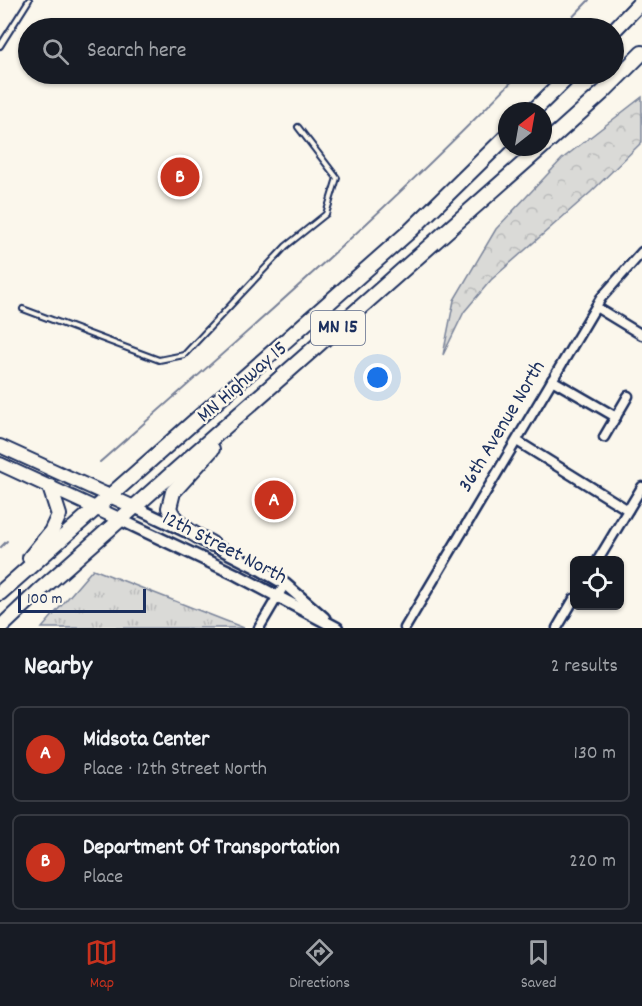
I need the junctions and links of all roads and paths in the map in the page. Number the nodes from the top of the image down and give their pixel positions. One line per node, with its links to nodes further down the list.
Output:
1 (29, 0): 4 (lane)
2 (642, 1): 3 (highway)
3 (624, 20)
4 (0, 46)
5 (642, 53): 6 (highway, MN Highway 15 / MN 15)
6 (624, 71)
7 (561, 84): 9 (highway)
8 (611, 84): 11 (highway, MN Highway 15 / MN 15)
9 (542, 102)
10 (298, 127): 16 (lane)
11 (552, 137)
12 (498, 145): 28 (highway, MN Highway 15 / MN 15)
13 (531, 156): 18 (highway, MN Highway 15 / MN 15)
14 (642, 252): 15 (street, 36th Avenue North)
15 (596, 307): 17 (street); 19 (street, 36th Avenue North)
16 (23, 309)
17 (642, 335)
18 (294, 366): 29 (highway, MN Highway 15 / MN 15); 33 (highway)
19 (552, 380): 21 (street); 23 (street, 36th Avenue North)
20 (628, 396): 21 (street)
21 (616, 417): 22 (street)
22 (604, 437)
23 (517, 441): 31 (street); 42 (street, 36th Avenue North)
24 (0, 446): 28 (main road)
25 (0, 464): 27 (main road, 12th Street North)
26 (642, 487): 31 (street)
27 (50, 488): 30 (main road, 12th Street North); 36 (highway)
28 (111, 497): 29 (main road); 30 (highway, MN Highway 15 / MN 15)
29 (134, 507): 32 (highway, MN Highway 15 / MN 15); 33 (street, 12th Street North)
30 (96, 509): 32 (main road, 12th Street North); 36 (highway, MN Highway 15 / MN 15)
31 (628, 510): 34 (street)
32 (119, 519): 37 (street, 12th Street North); 40 (highway, MN Highway 15 / MN 15)
33 (213, 544): 35 (street, 12th Street North)
34 (601, 556)
35 (285, 584): 37 (street); 39 (street, 12th Street North)
36 (5, 588)
37 (277, 597): 39 (street, 12th Street North); 41 (street)
38 (570, 606): 43 (street)
39 (334, 627)
40 (0, 628)
41 (258, 628)
42 (405, 628)
43 (557, 628)

